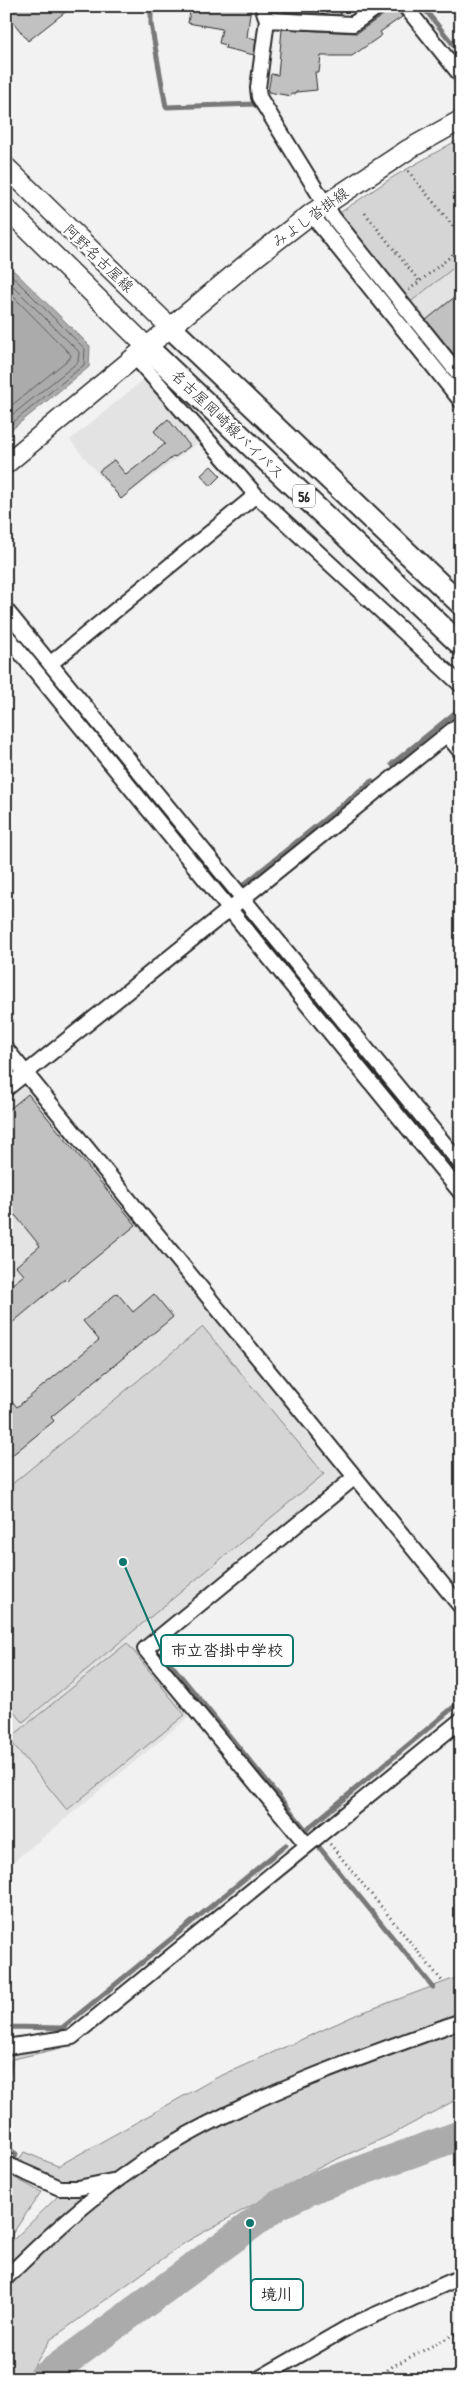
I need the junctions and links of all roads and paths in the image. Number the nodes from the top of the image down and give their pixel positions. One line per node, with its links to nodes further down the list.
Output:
1 (262, 6): 4 (street)
2 (379, 6): 4 (street)
3 (406, 6): 5 (street)
4 (267, 20): 10 (street)
5 (461, 76)
6 (461, 120): 10 (main road, みよし沓掛線)
7 (404, 166): 12 (path)
8 (6, 167): 16 (main road, 阿野名古屋線)
9 (6, 208): 17 (main road, 阿野名古屋線)
10 (319, 208): 15 (street); 16 (main road, みよし沓掛線); 19 (street)
11 (365, 213): 14 (path)
12 (461, 236)
13 (461, 248): 14 (path)
14 (420, 281): 15 (path)
15 (398, 298): 18 (street)
16 (171, 328): 17 (main road); 22 (main road, 名古屋岡崎線バイパス / 56)
17 (142, 353): 20 (main road); 21 (street); 25 (main road, 名古屋岡崎線バイパス / 56)
18 (461, 378)
19 (461, 401)
20 (6, 464)
21 (256, 495): 26 (street); 27 (street)
22 (461, 604)
23 (6, 610): 26 (street)
24 (6, 635): 32 (street)
25 (461, 645)
26 (50, 664): 31 (street)
27 (461, 684)
28 (461, 723): 29 (street)
29 (447, 736): 30 (street); 31 (street)
30 (461, 752)
31 (243, 899): 32 (street); 36 (street)
32 (230, 909): 34 (street); 37 (street)
33 (6, 1048): 34 (street)
34 (26, 1072): 35 (street); 38 (street)
35 (6, 1089)
36 (461, 1164)
37 (461, 1193)
38 (355, 1477): 39 (street); 42 (street)
39 (461, 1607)
40 (461, 1720): 41 (street)
41 (322, 1833): 42 (street); 43 (path)
42 (307, 1845): 45 (street)
43 (442, 1981)
44 (461, 2021): 47 (street)
45 (6, 2047)
46 (6, 2164): 47 (street)
47 (115, 2181): 49 (street)
48 (461, 2276): 51 (street)
49 (6, 2278)
50 (461, 2331): 52 (path)
51 (258, 2379)
52 (383, 2379)

